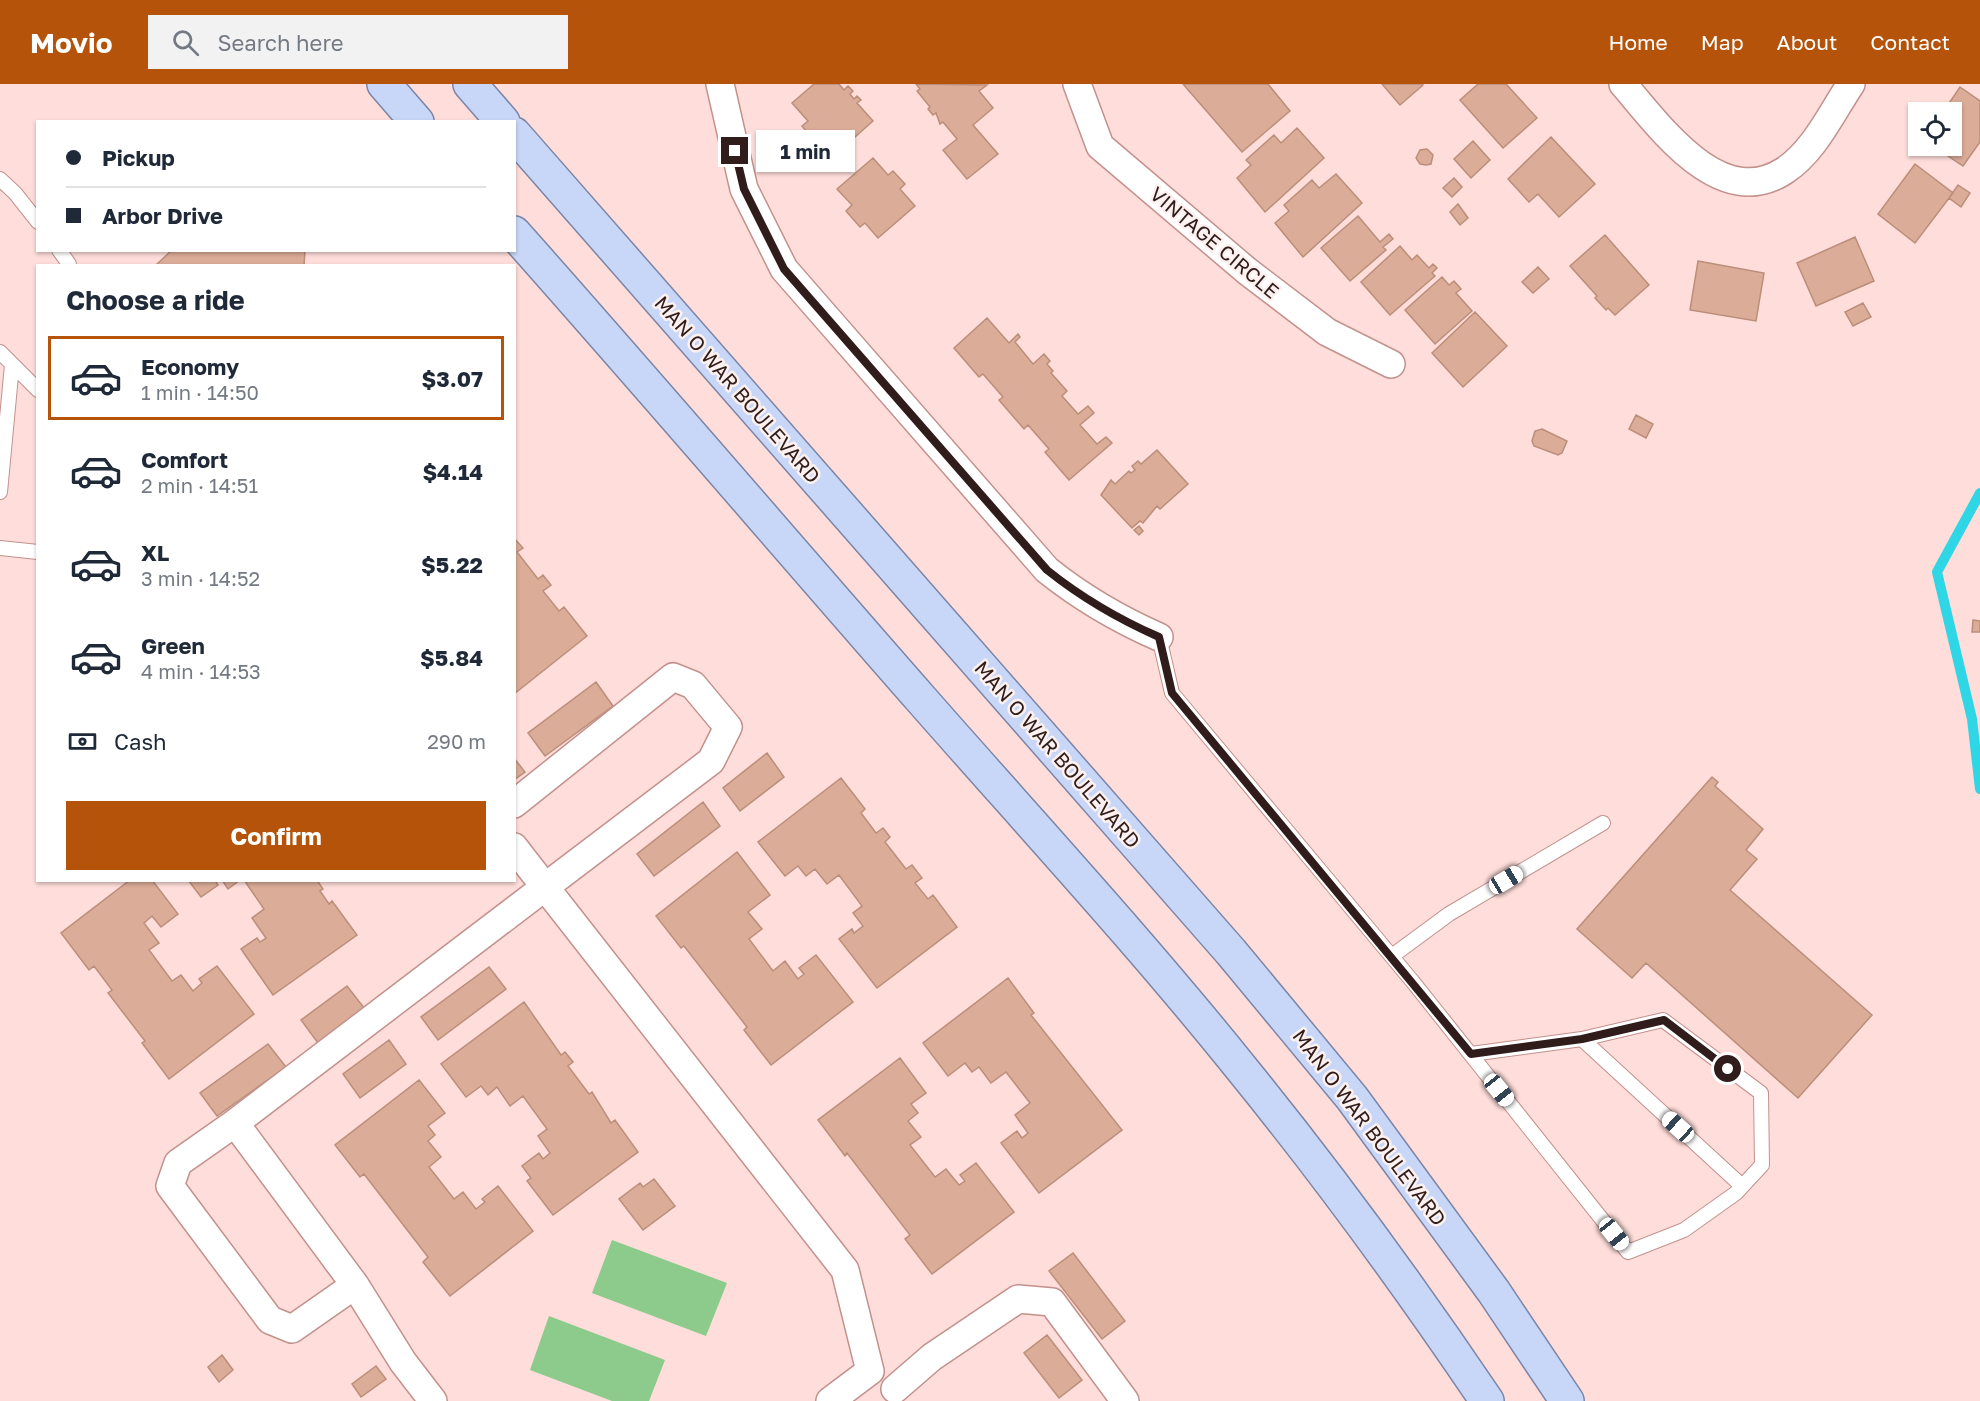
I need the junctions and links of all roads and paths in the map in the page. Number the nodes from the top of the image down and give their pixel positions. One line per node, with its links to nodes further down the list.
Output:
1 (384, 84): 7 (main road)
2 (470, 84): 8 (main road)
3 (720, 84): 20 (street)
4 (1077, 84): 14 (street, VINTAGE CIRCLE)
5 (1623, 84): 6 (street)
6 (1851, 84)
7 (415, 120)
8 (501, 120)
9 (516, 137): 37 (main road, MAN O WAR BOULEVARD)
10 (0, 179): 11 (lane)
11 (36, 219)
12 (516, 234): 36 (main road)
13 (0, 352): 15 (lane)
14 (1391, 364)
15 (12, 365): 16 (lane); 17 (lane)
16 (36, 388)
17 (0, 492)
18 (0, 548): 19 (lane)
19 (36, 552)
20 (1159, 637): 25 (lane)
21 (516, 802): 24 (street)
22 (1603, 824): 25 (lane)
23 (516, 850): 24 (street)
24 (545, 887): 28 (street); 31 (street)
25 (1392, 956): 27 (lane)
26 (1582, 1039): 27 (lane); 29 (lane); 29 (lane)
27 (1471, 1054): 29 (lane)
28 (235, 1123): 30 (street); 30 (street)
29 (1742, 1186)
30 (355, 1285): 33 (street)
31 (870, 1371): 32 (street); 34 (street)
32 (903, 1395): 35 (street)
33 (433, 1401)
34 (830, 1401)
35 (1125, 1401)
36 (1487, 1401)
37 (1567, 1401)

